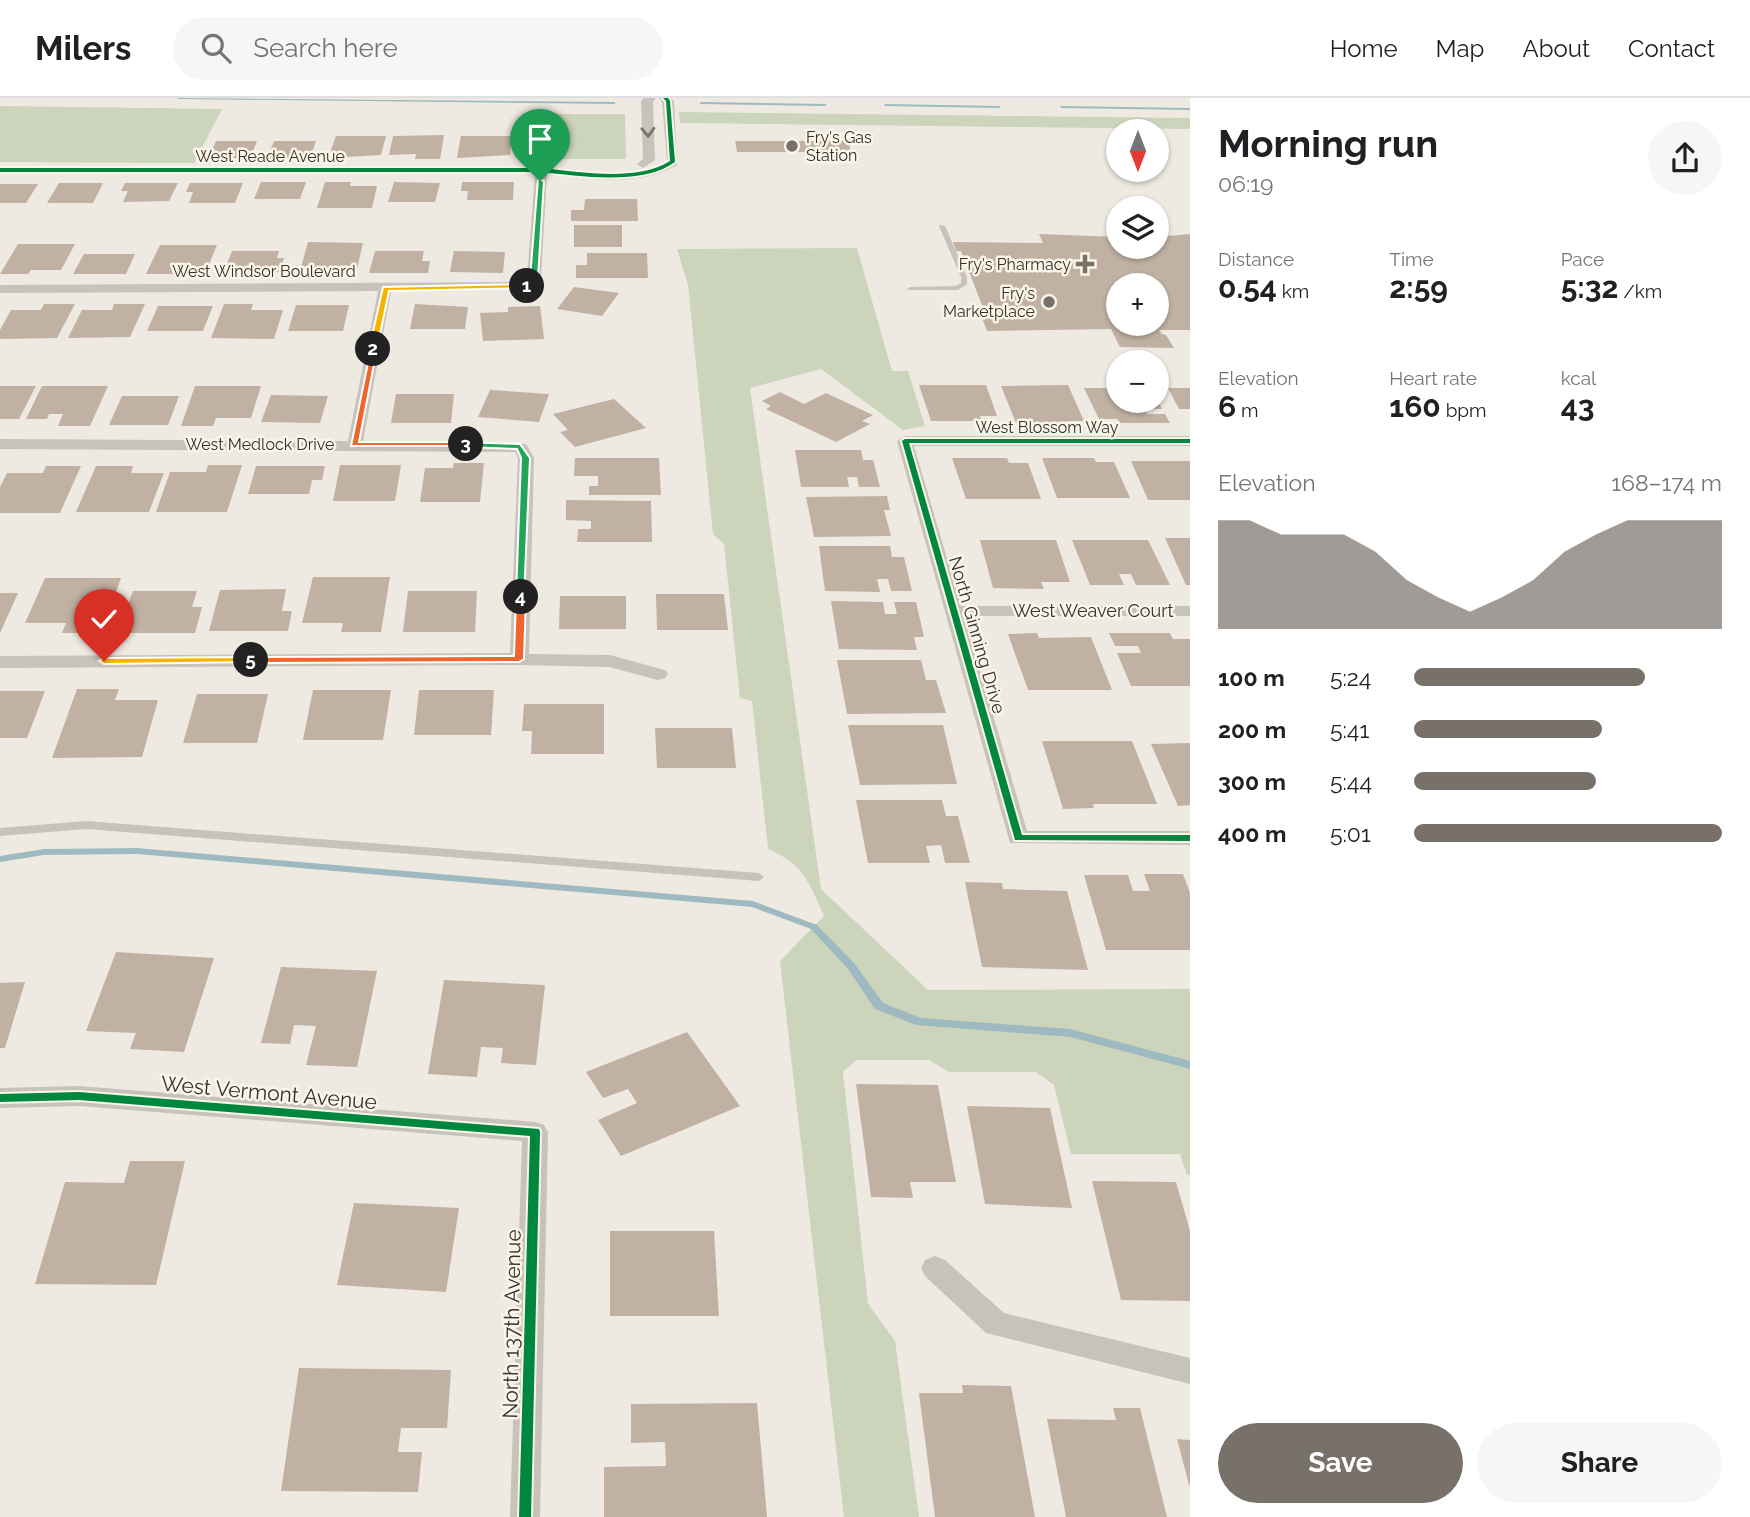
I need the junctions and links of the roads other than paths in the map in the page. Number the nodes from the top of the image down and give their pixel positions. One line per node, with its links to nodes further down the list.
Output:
1 (650, 98): 3 (street, one-way to 3)
2 (665, 98): 7 (street)
3 (643, 164): 4 (street, West Reade Avenue); 7 (street)
4 (589, 169): 6 (street, West Reade Avenue); 7 (street, West Reade Avenue)
5 (0, 170): 6 (street, West Reade Avenue)
6 (541, 170): 9 (street, West Windsor Boulevard)
7 (656, 172)
8 (943, 226): 11 (lane)
9 (385, 288): 10 (street, West Windsor Boulevard); 15 (street)
10 (0, 289)
11 (910, 289)
12 (905, 441): 13 (street, West Blossom Way); 16 (street, North Ginning Drive)
13 (1190, 441)
14 (0, 444): 15 (street, West Medlock Drive)
15 (355, 444): 18 (street, West Medlock Drive)
16 (954, 611): 17 (street, West Weaver Court); 22 (street, North Ginning Drive)
17 (1190, 611)
18 (519, 659): 19 (street); 20 (street)
19 (0, 662)
20 (658, 674)
21 (0, 832): 23 (lane)
22 (1190, 838)
23 (759, 877)
24 (0, 1098): 25 (street, West Vermont Avenue)
25 (535, 1132): 28 (street, North 137th Avenue)
26 (935, 1268): 27 (street)
27 (1190, 1371)
28 (525, 1517)

